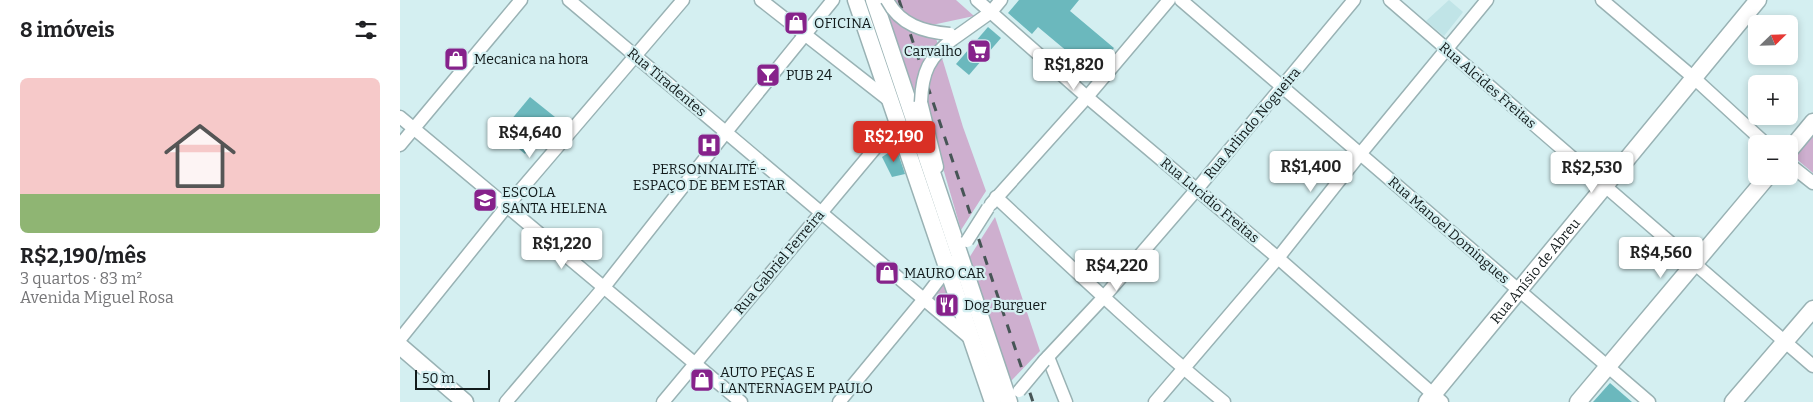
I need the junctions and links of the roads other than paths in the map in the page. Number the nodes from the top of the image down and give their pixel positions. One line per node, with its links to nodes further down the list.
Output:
1 (521, 0): 30 (street)
2 (569, 0): 22 (street, Rua Tiradentes)
3 (683, 0): 22 (street)
4 (761, 0): 19 (street)
5 (833, 0): 19 (street)
6 (856, 0): 26 (main road)
7 (874, 0): 42 (main road)
8 (886, 0): 20 (street, bridge)
9 (977, 0): 18 (street, Rua Lucidio Freitas)
10 (1001, 0): 18 (street)
11 (1169, 0): 25 (street)
12 (1181, 0): 24 (street, Rua Manoel Domingues)
13 (1354, 0): 24 (street, Rua Arlindo Nogueira)
14 (1390, 0): 21 (street, Rua Alcides Freitas)
15 (1487, 0): 21 (street)
16 (1602, 0): 23 (street)
17 (1758, 0): 23 (main road, Rua Anísio de Abreu)
18 (991, 12): 20 (street); 25 (street, Rua Lucidio Freitas)
19 (806, 35): 26 (street); 31 (street)
20 (955, 35): 42 (street, bridge)
21 (1446, 48): 35 (street); 39 (street, Rua Alcides Freitas)
22 (636, 55): 31 (street, Rua Tiradentes); 43 (street)
23 (1694, 78): 32 (street); 39 (main road, Rua Anísio de Abreu)
24 (1282, 88): 35 (street, Rua Manoel Domingues); 40 (street, Rua Arlindo Nogueira)
25 (1087, 97): 40 (street, Rua Lucidio Freitas); 41 (street)
26 (890, 101): 28 (main road)
27 (400, 117): 30 (street)
28 (897, 122): 44 (street, Rua Gabriel Ferreira); 48 (main road)
29 (1811, 125): 33 (main road)
30 (413, 129): 34 (street); 43 (street)
31 (726, 132): 44 (street, Rua Tiradentes); 49 (street)
32 (1756, 135)
33 (1798, 140)
34 (400, 145)
35 (1361, 153): 46 (street); 50 (street, Rua Manoel Domingues)
36 (1798, 171): 37 (street)
37 (1813, 183)
38 (1761, 185): 47 (main road)
39 (1604, 187): 47 (street, Rua Alcides Freitas); 50 (main road, Rua Anísio de Abreu)
40 (1197, 189): 46 (street, Rua Lucidio Freitas); 51 (street, Rua Arlindo Nogueira)
41 (996, 197): 45 (street, bridge); 51 (street)
42 (942, 204): 45 (main road)
43 (507, 206): 49 (street); 54 (street)
44 (820, 212): 52 (street, Rua Tiradentes); 59 (street, Rua Gabriel Ferreira)
45 (963, 247): 48 (street); 63 (main road)
46 (1278, 258): 62 (street); 64 (street, Rua Lucidio Freitas)
47 (1695, 264): 56 (street, Rua Alcides Freitas); 61 (main road)
48 (947, 268): 52 (street); 55 (main road)
49 (604, 287): 59 (street); 66 (street)
50 (1520, 291): 61 (street, Rua Manoel Domingues); 64 (main road, Rua Anísio de Abreu)
51 (1103, 298): 58 (street, Rua Arlindo Nogueira); 62 (street)
52 (924, 299): 55 (street, Rua Tiradentes); 69 (street)
53 (1813, 309): 56 (main road)
54 (400, 338)
55 (971, 339): 70 (main road)
56 (1785, 342): 60 (street, Rua Alcides Freitas); 76 (main road)
57 (400, 346): 65 (main road)
58 (1046, 359): 63 (street, Rua Arlindo Nogueira, bridge); 71 (street)
59 (695, 364): 67 (street, Rua Gabriel Ferreira); 68 (street)
60 (1813, 366)
61 (1607, 367): 74 (main road); 75 (street, Rua Manoel Domingues)
62 (1182, 368): 72 (street); 73 (street)
63 (1012, 398)
64 (1434, 400)
65 (465, 402)
66 (506, 402)
67 (663, 402)
68 (741, 402)
69 (839, 402)
70 (993, 402)
71 (1066, 402)
72 (1155, 402)
73 (1224, 402)
74 (1578, 402)
75 (1649, 402)
76 (1734, 402)

